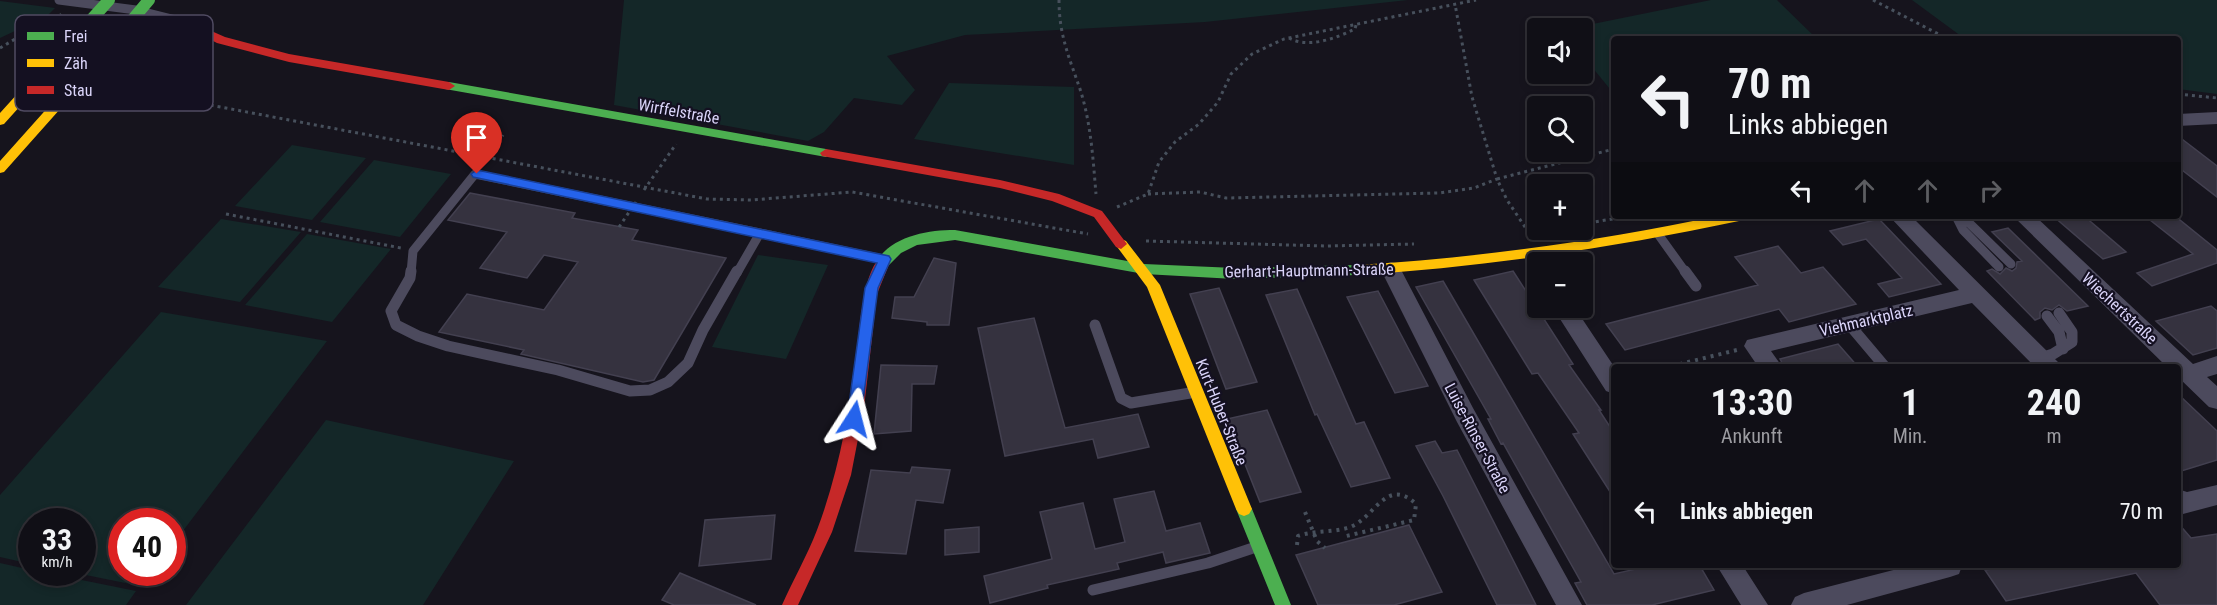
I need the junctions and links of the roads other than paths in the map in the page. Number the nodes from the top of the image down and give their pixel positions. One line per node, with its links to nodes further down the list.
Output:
1 (59, 0): 6 (lane)
2 (109, 0): 4 (main road, bridge)
3 (149, 0): 5 (main road, bridge)
4 (95, 15)
5 (136, 15)
6 (156, 15)
7 (213, 36): 21 (main road, Wirffelstraße)
8 (15, 104): 12 (main road, bridge)
9 (52, 111): 13 (main road, bridge)
10 (2217, 117): 11 (street)
11 (2181, 120)
12 (0, 121)
13 (0, 169)
14 (1726, 219): 20 (main road, Gerhart-Hauptmann-Straße)
15 (1902, 219): 30 (street)
16 (1958, 219): 26 (lane)
17 (1965, 219): 25 (lane)
18 (2026, 219): 40 (street, Wiechertstraße)
19 (760, 233): 19 (lane); 23 (lane)
20 (1658, 234): 22 (main road, Gerhart-Hauptmann-Straße); 29 (lane)
21 (1118, 239): 27 (main road, Kurt-Huber-Straße)
22 (1578, 252)
23 (885, 259): 27 (main road, Gerhart-Hauptmann-Straße); 53 (main road)
24 (1527, 262): 28 (main road, Gerhart-Hauptmann-Straße)
25 (2011, 264)
26 (1999, 267)
27 (1141, 268): 28 (main road, Gerhart-Hauptmann-Straße); 45 (main road, Kurt-Huber-Straße)
28 (1391, 270): 55 (street, Luise-Rinser-Straße)
29 (1696, 286)
30 (1976, 294): 35 (street, Viehmarktplatz); 37 (street)
31 (2059, 313): 36 (lane)
32 (2047, 316): 36 (lane)
33 (1570, 318): 44 (street)
34 (1095, 324): 45 (lane)
35 (1848, 324): 38 (street, Viehmarktplatz); 39 (lane)
36 (2063, 348): 37 (lane)
37 (2045, 363)
38 (1769, 364)
39 (1883, 364)
40 (2179, 364)
41 (2217, 364): 43 (street)
42 (2181, 365): 43 (street, Wiechertstraße)
43 (2190, 374): 46 (street, Wiechertstraße)
44 (1611, 381)
45 (1196, 392): 49 (main road, Kurt-Huber-Straße)
46 (2217, 400)
47 (2217, 495): 48 (street)
48 (2181, 503)
49 (1259, 546): 52 (lane); 54 (main road, Kurt-Huber-Straße)
50 (1730, 568): 56 (street)
51 (1932, 568): 57 (street)
52 (1094, 590)
53 (790, 605)
54 (1283, 605)
55 (1569, 605)
56 (1755, 605)
57 (1804, 605)

